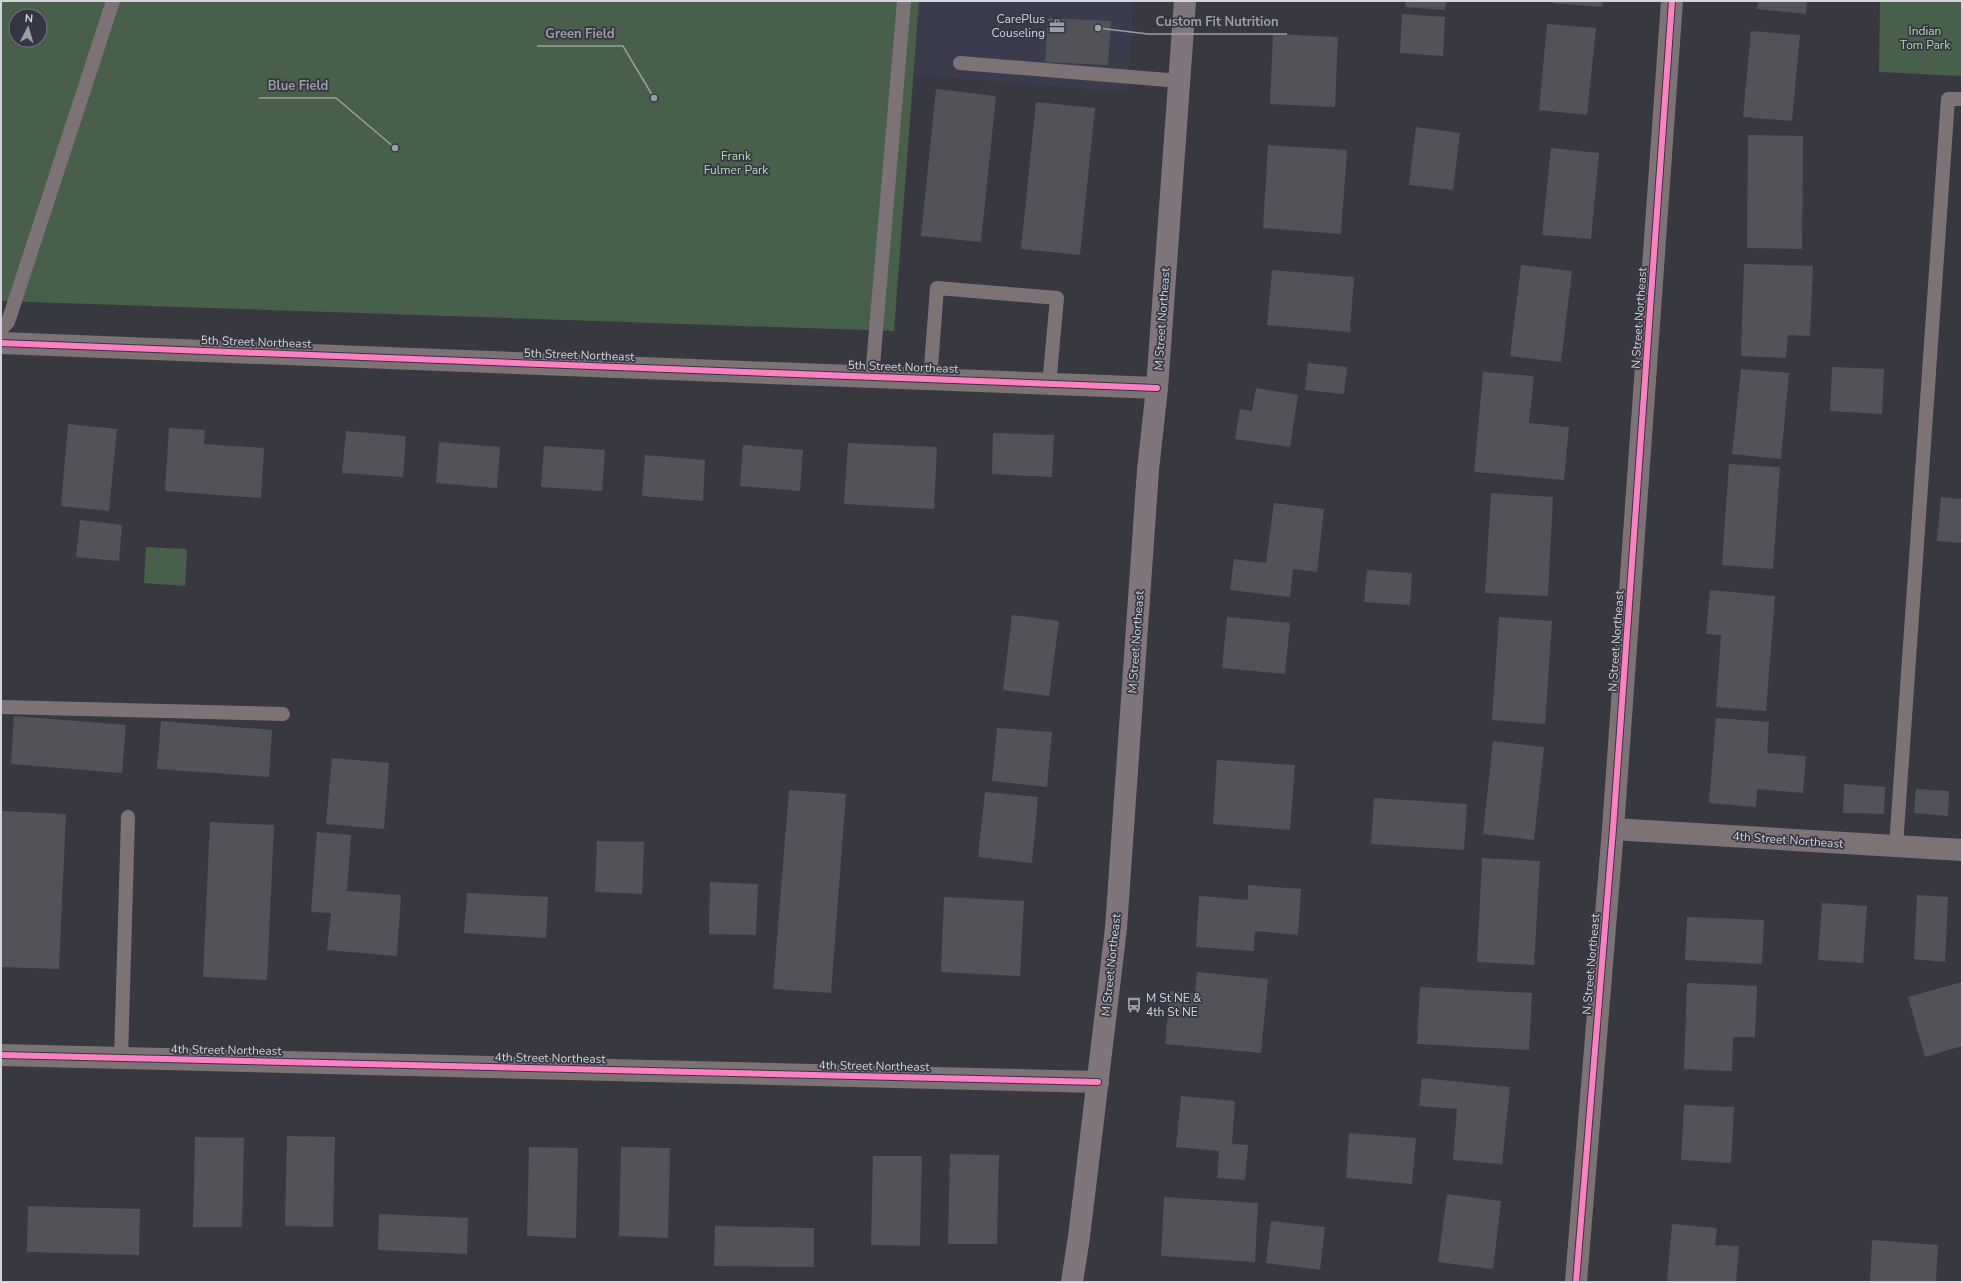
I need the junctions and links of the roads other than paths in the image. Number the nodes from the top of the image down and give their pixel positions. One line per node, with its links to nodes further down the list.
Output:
1 (113, 1): 8 (lane)
2 (904, 1): 10 (lane)
3 (1185, 1): 6 (main road, M Street Northeast)
4 (1672, 1): 17 (street, N Street Northeast)
5 (960, 63): 6 (lane)
6 (1180, 81): 13 (main road, M Street Northeast)
7 (1962, 100): 18 (lane)
8 (1, 329)
9 (1, 343): 10 (street, 5th Street Northeast)
10 (872, 377): 11 (street, 5th Street Northeast)
11 (930, 380): 12 (street, 5th Street Northeast); 12 (lane)
12 (1050, 384): 13 (street, 5th Street Northeast)
13 (1157, 388): 22 (main road, M Street Northeast)
14 (1, 707): 15 (lane)
15 (283, 714)
16 (128, 817): 21 (lane)
17 (1613, 829): 18 (street, 4th Street Northeast); 24 (street, N Street Northeast)
18 (1896, 846): 19 (street, 4th Street Northeast)
19 (1962, 850)
20 (1, 1055): 21 (street, 4th Street Northeast)
21 (121, 1058): 22 (street, 4th Street Northeast)
22 (1098, 1082): 23 (main road, M Street Northeast)
23 (1072, 1282)
24 (1576, 1282)

